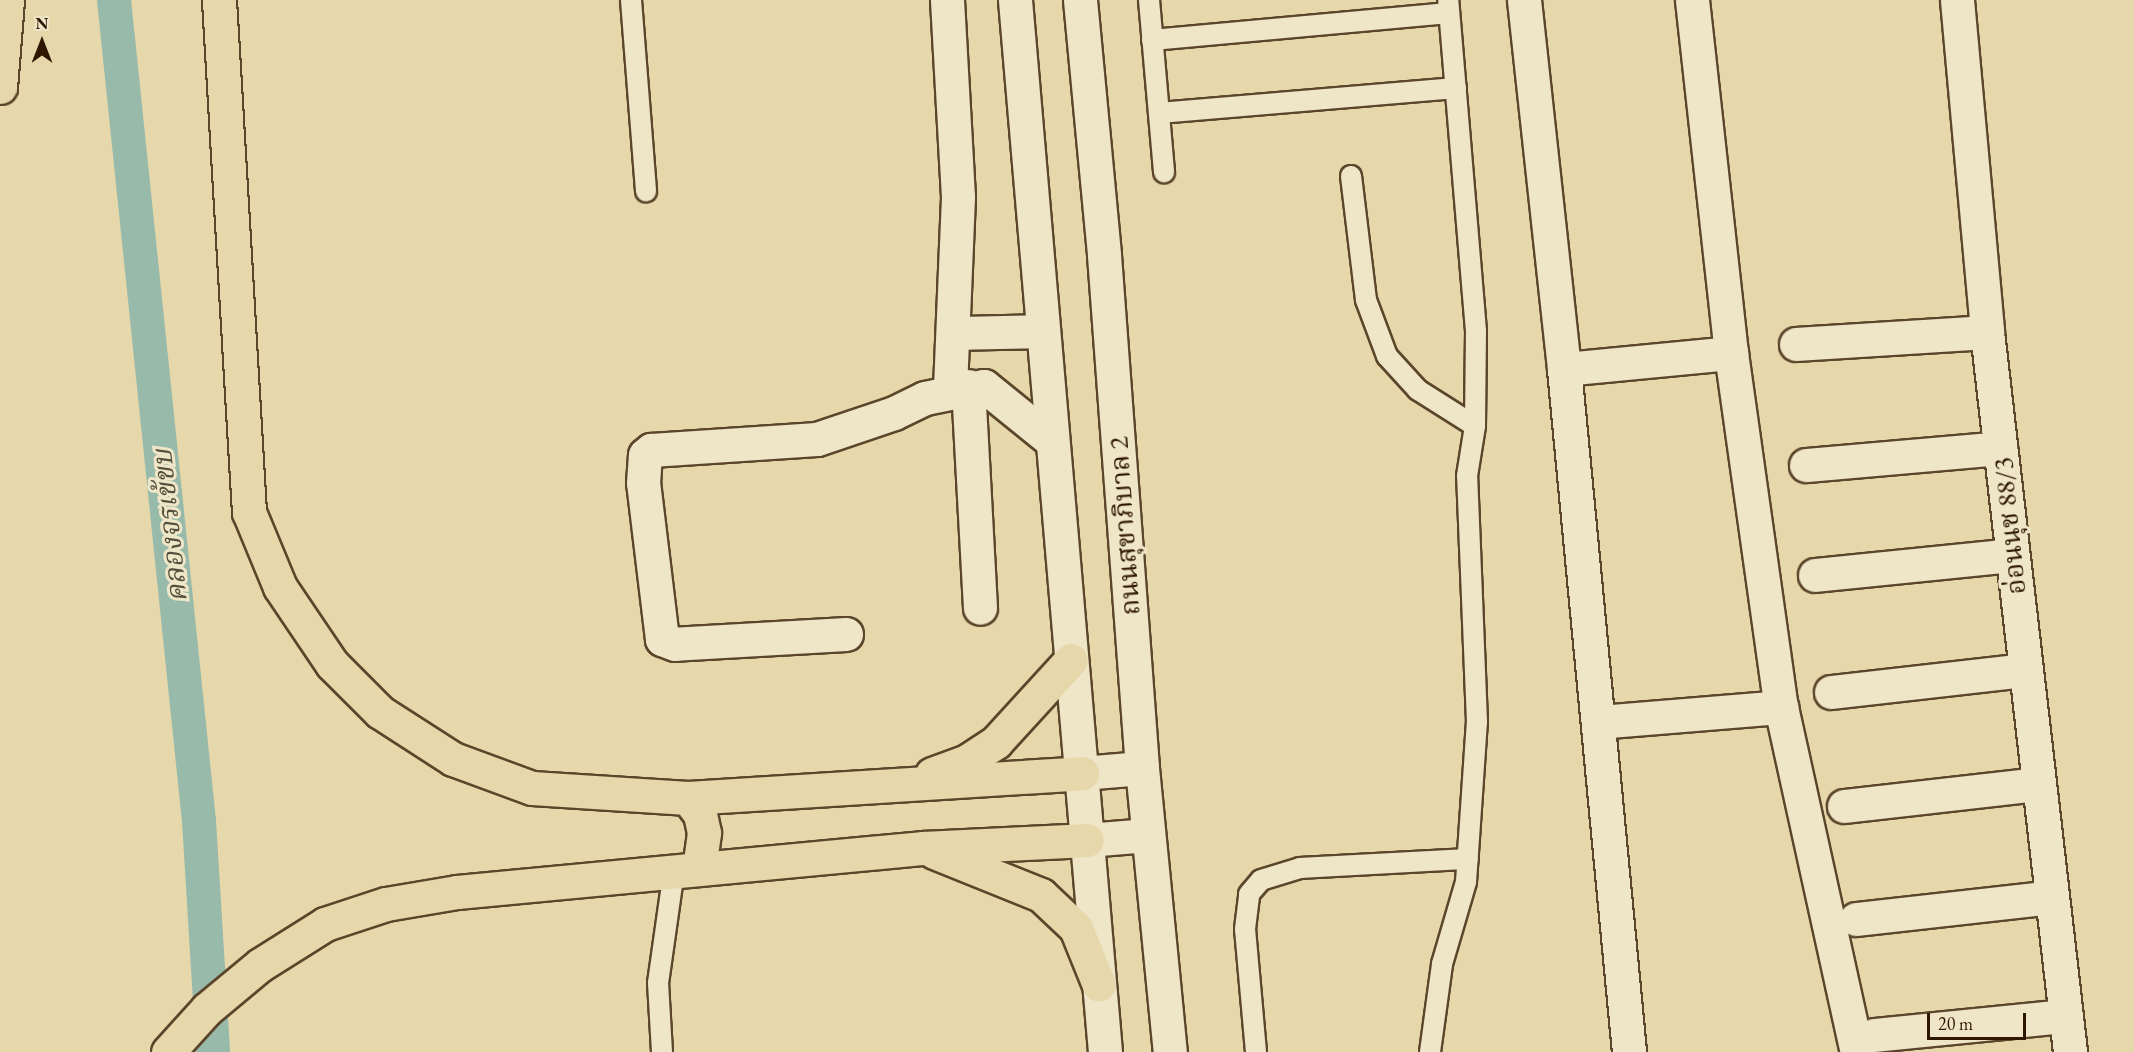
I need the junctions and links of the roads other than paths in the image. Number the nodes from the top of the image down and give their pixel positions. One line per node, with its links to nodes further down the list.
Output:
1 (7, 0): 13 (highway)
2 (219, 0): 43 (highway)
3 (631, 0): 18 (lane)
4 (947, 0): 21 (street)
5 (1015, 0): 19 (street)
6 (1080, 0): 39 (street, ถนนสุขาภิบาล 2)
7 (1149, 0): 12 (lane)
8 (1524, 0): 24 (street)
9 (1692, 0): 23 (street)
10 (1957, 0): 20 (street, อ่อนนุช 88/3)
11 (1448, 6): 12 (lane); 14 (lane)
12 (1152, 40): 15 (lane)
13 (0, 87)
14 (1456, 88): 15 (lane); 26 (lane)
15 (1159, 113): 16 (lane)
16 (1164, 172)
17 (1351, 176): 26 (lane)
18 (646, 191)
19 (1042, 331): 21 (street); 27 (street)
20 (1987, 332): 22 (street); 28 (street, อ่อนนุช 88/3)
21 (955, 333): 25 (street)
22 (1796, 344)
23 (1731, 353): 24 (street); 37 (street)
24 (1564, 369): 38 (street)
25 (959, 388): 27 (street); 32 (street); 33 (street)
26 (1475, 426): 48 (lane)
27 (1052, 441): 34 (street)
28 (2000, 448): 29 (street); 30 (street, อ่อนนุช 88/3)
29 (1806, 465)
30 (2012, 555): 31 (street); 35 (street, อ่อนนุช 88/3)
31 (1815, 575)
32 (980, 608)
33 (846, 634)
34 (1071, 660): 40 (street); 41 (highway)
35 (2025, 670): 36 (street); 42 (street, อ่อนนุช 88/3)
36 (1831, 692)
37 (1781, 707): 38 (street); 54 (street)
38 (1598, 722): 61 (street)
39 (1142, 768): 40 (street); 45 (street, ถนนสุขาภิบาล 2)
40 (1082, 773): 41 (highway); 46 (street)
41 (908, 784): 43 (highway)
42 (2038, 784): 44 (street); 50 (street, อ่อนนุช 88/3)
43 (688, 798): 49 (highway)
44 (1844, 806)
45 (1148, 835): 46 (street); 58 (street, ถนนสุขาภิบาล 2)
46 (1088, 840): 47 (highway); 52 (street)
47 (924, 848): 49 (highway); 52 (highway)
48 (1468, 859): 59 (lane); 60 (lane)
49 (687, 870): 55 (highway); 56 (lane)
50 (2051, 897): 51 (street); 53 (street, อ่อนนุช 88/3)
51 (1856, 919)
52 (1099, 985): 57 (street)
53 (2064, 1016): 54 (street); 62 (street, อ่อนนุช 88/3)
54 (1865, 1044)
55 (168, 1052)
56 (662, 1052)
57 (1105, 1052)
58 (1170, 1052)
59 (1256, 1052)
60 (1430, 1052)
61 (1629, 1052)
62 (2070, 1052)

